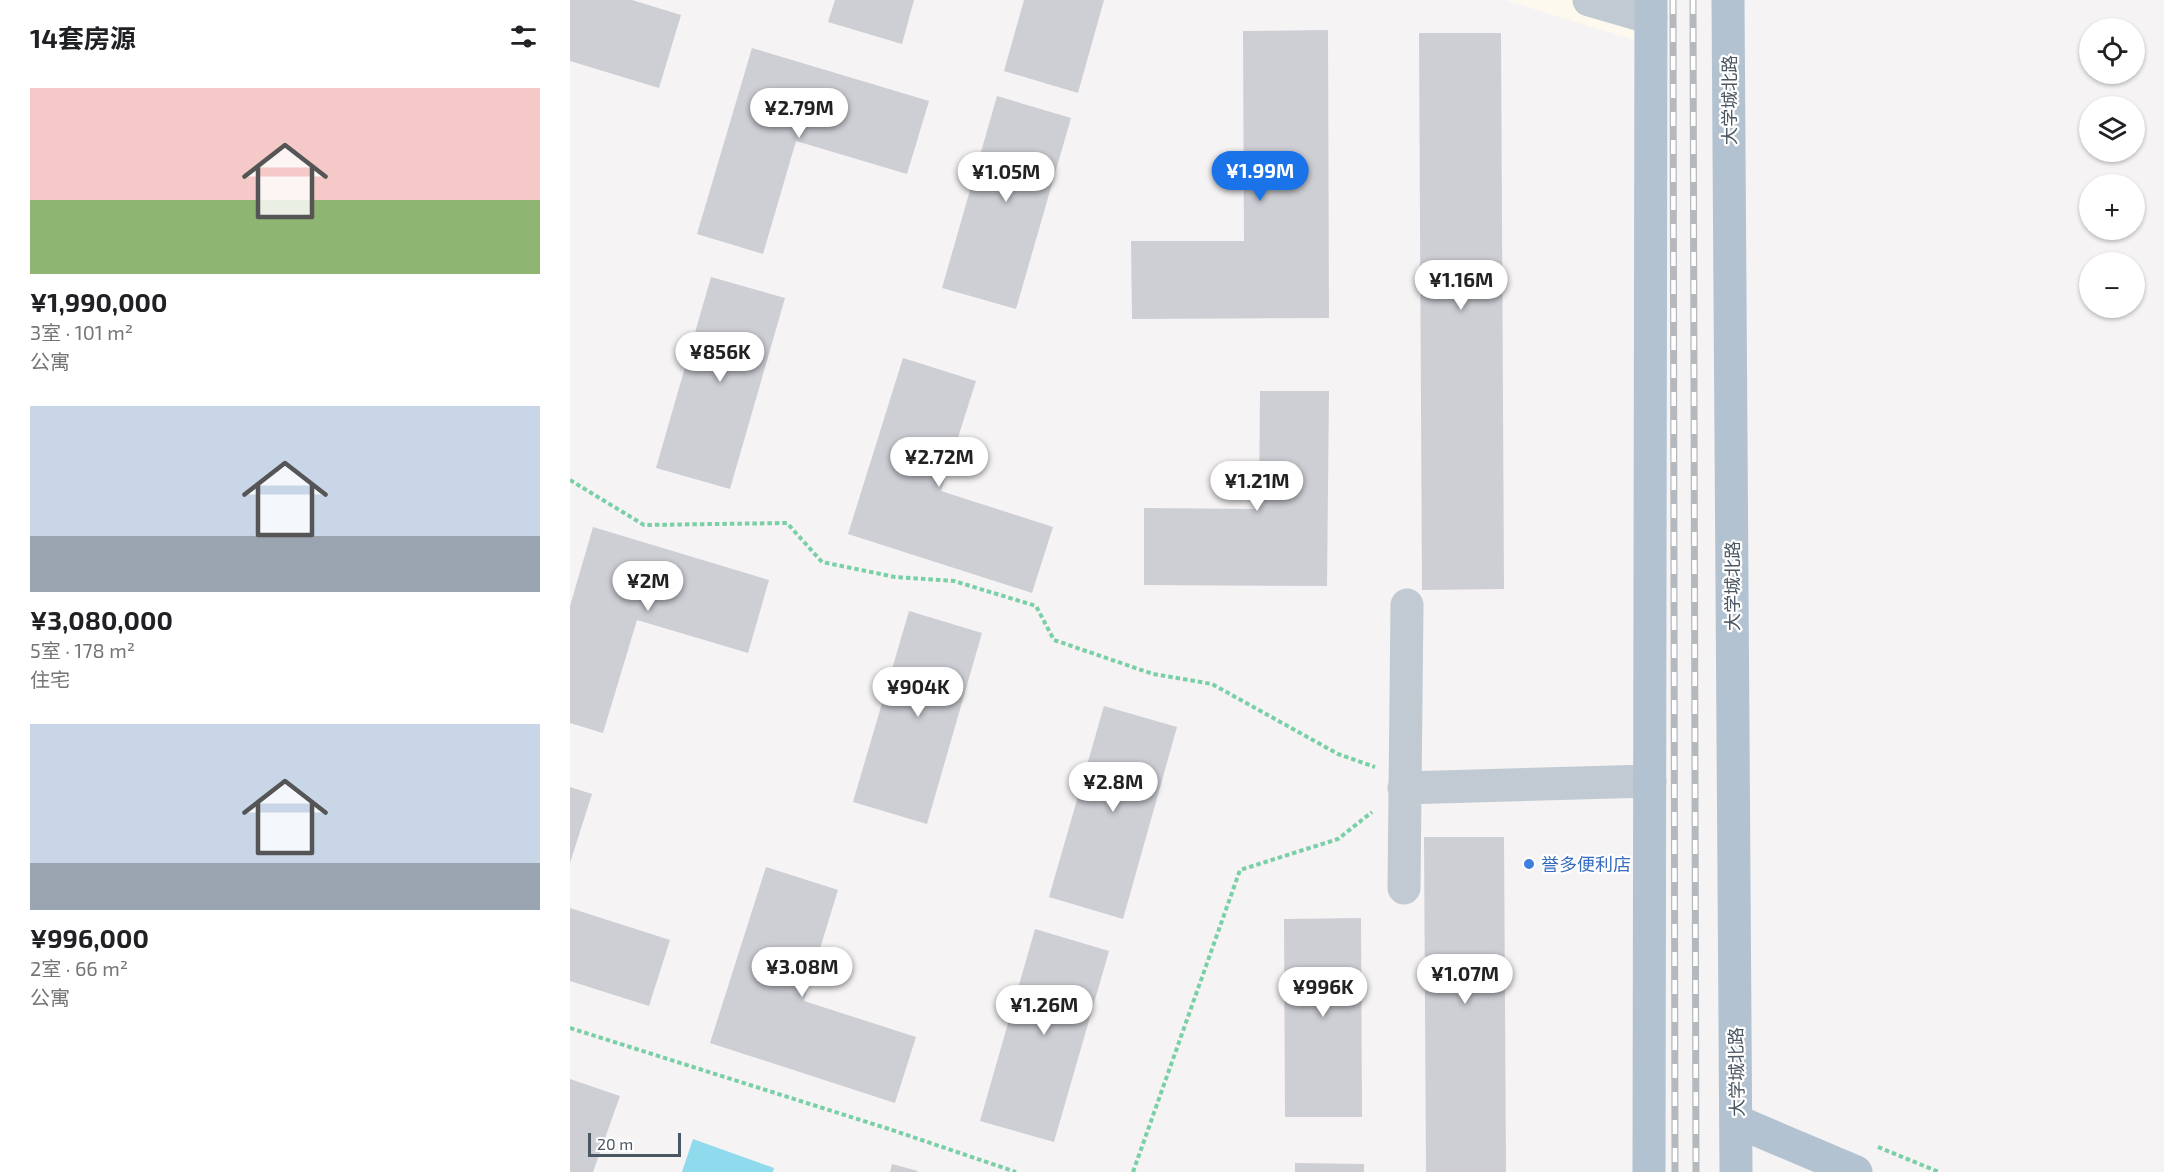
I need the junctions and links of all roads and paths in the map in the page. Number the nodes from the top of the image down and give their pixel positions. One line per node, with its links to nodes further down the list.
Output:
1 (1589, 0): 3 (lane)
2 (1728, 0): 10 (main road, 大学城北路)
3 (1651, 9): 6 (main road)
4 (570, 480): 7 (path)
5 (1407, 605): 7 (lane)
6 (1650, 781): 7 (lane); 13 (main road)
7 (1404, 788): 8 (lane); 12 (path)
8 (1404, 888)
9 (570, 1028): 11 (path)
10 (1736, 1121): 14 (main road, 大学城北路); 15 (main road)
11 (1016, 1172)
12 (1133, 1172)
13 (1649, 1172)
14 (1736, 1172)
15 (1856, 1172)

